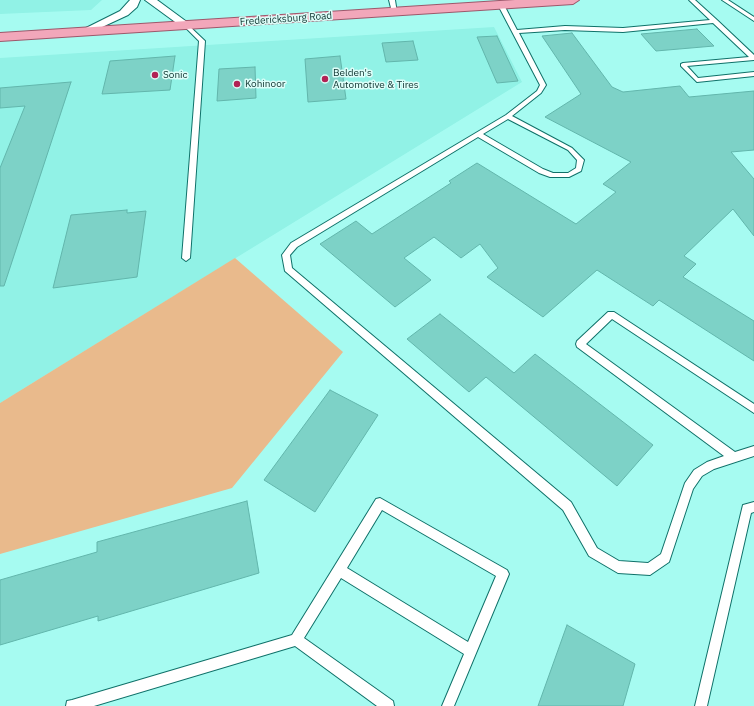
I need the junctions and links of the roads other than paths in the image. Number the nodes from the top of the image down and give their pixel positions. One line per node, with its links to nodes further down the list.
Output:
1 (135, 0): 11 (street)
2 (150, 0): 10 (street)
3 (573, 0): 6 (main road, Fredericksburg Road)
4 (692, 0): 9 (lane)
5 (725, 0): 8 (lane)
6 (501, 5): 7 (main road, Fredericksburg Road); 12 (lane)
7 (393, 6): 10 (main road, Fredericksburg Road)
8 (754, 19)
9 (717, 23): 12 (lane); 14 (lane)
10 (186, 25): 11 (main road, Fredericksburg Road); 18 (lane)
11 (83, 32): 13 (main road, Fredericksburg Road)
12 (516, 32): 16 (lane)
13 (0, 37)
14 (754, 58): 15 (lane)
15 (754, 74)
16 (508, 116): 17 (lane); 17 (lane)
17 (478, 134): 21 (lane)
18 (186, 258)
19 (754, 409): 21 (lane)
20 (754, 452): 21 (lane)
21 (732, 456)
22 (754, 507): 29 (lane)
23 (339, 570): 24 (lane); 25 (lane); 25 (lane)
24 (296, 640): 26 (lane); 27 (lane)
25 (471, 651): 28 (lane)
26 (72, 706)
27 (388, 706)
28 (448, 706)
29 (701, 706)

